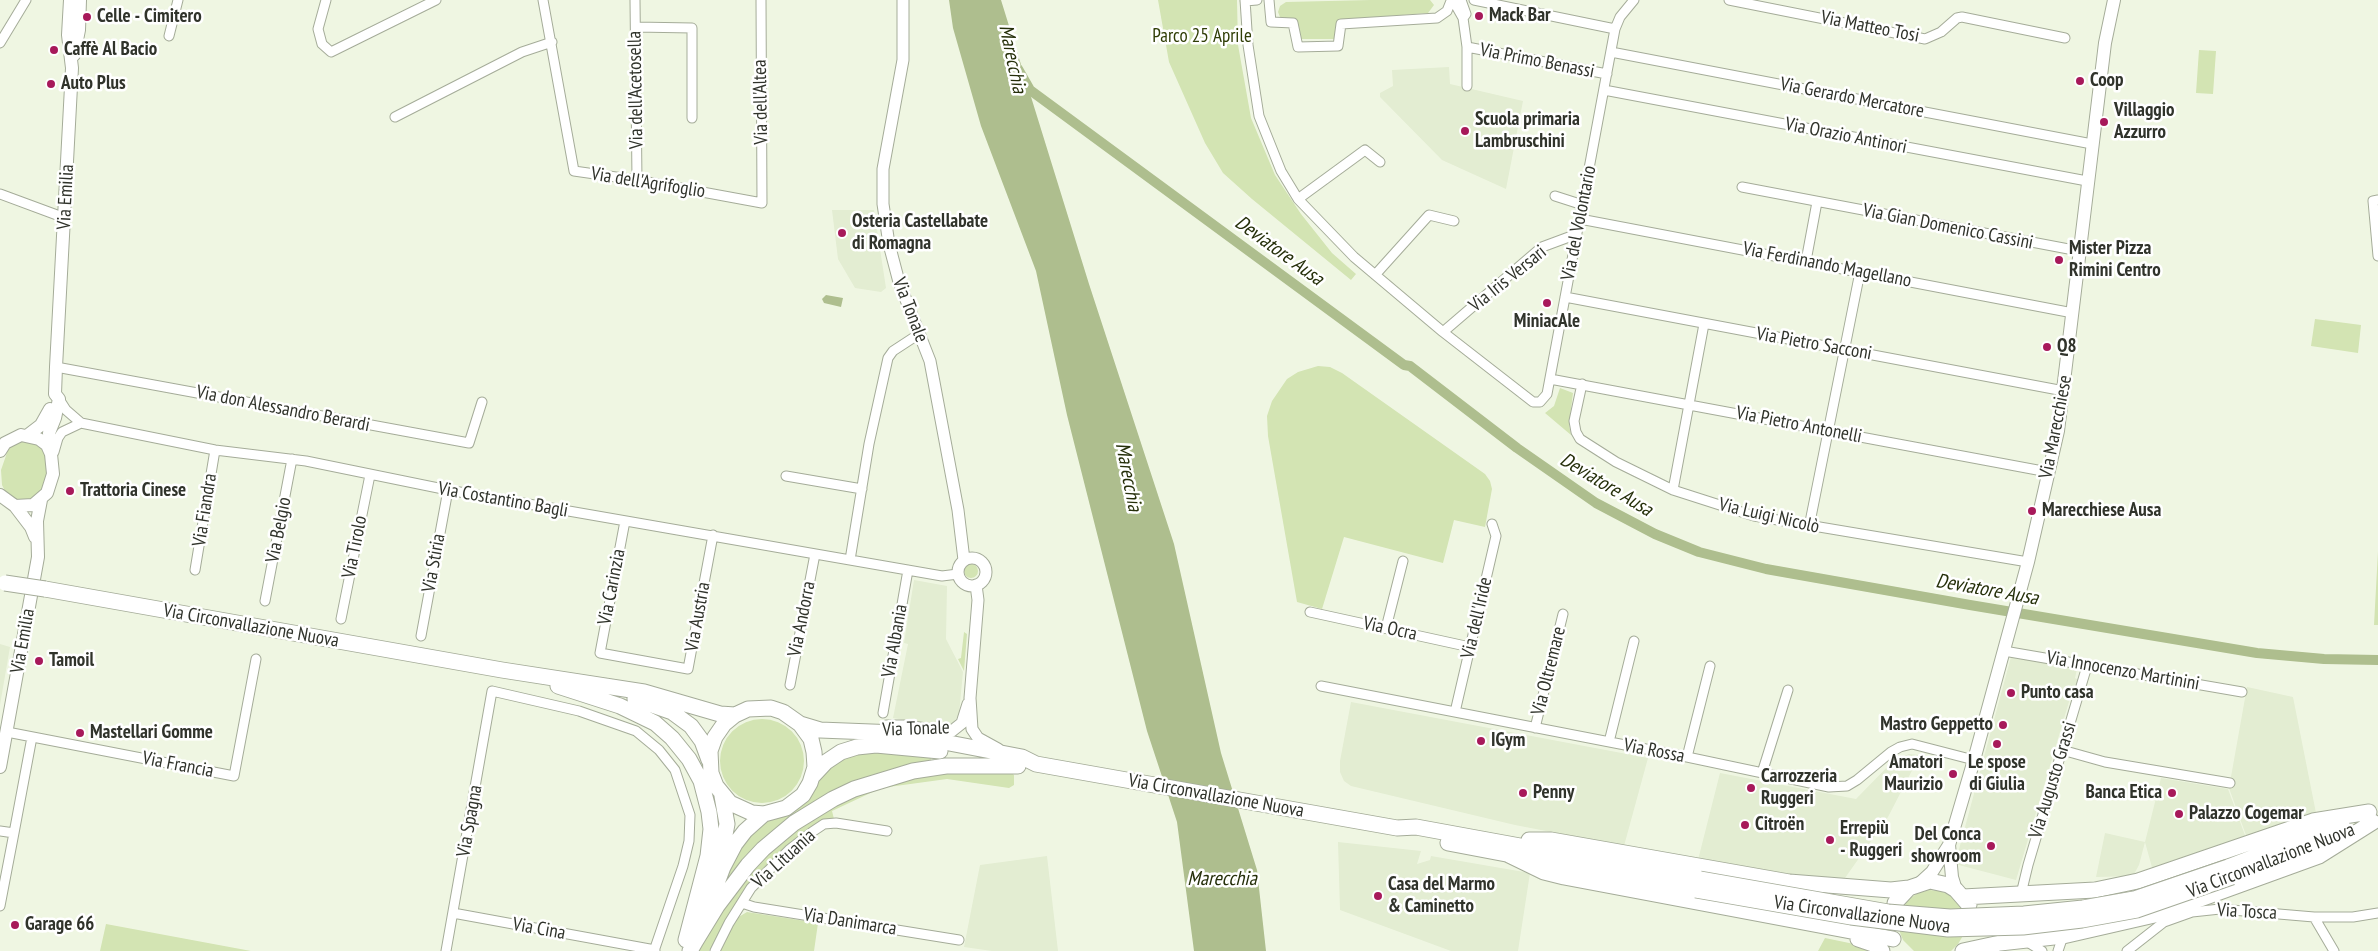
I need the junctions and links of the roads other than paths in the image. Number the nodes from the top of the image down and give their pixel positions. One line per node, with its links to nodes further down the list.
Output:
1 (26, 0): 23 (street)
2 (70, 0): 27 (main road, Via Emilia)
3 (80, 0): 27 (main road)
4 (178, 0): 21 (street)
5 (326, 0): 6 (street)
6 (436, 0)
7 (543, 0): 24 (street, Via dell'Agrifoglio)
8 (635, 0): 19 (street, Via dell'Acetosella)
9 (760, 0): 43 (street, Via dell'Altea)
10 (903, 0): 58 (street, Via Tonale)
11 (1245, 0): 12 (street); 40 (street)
12 (1257, 0)
13 (1269, 0): 18 (street)
14 (1474, 0): 20 (street)
15 (1634, 0): 20 (street)
16 (1729, 0): 22 (street, Via Matteo Tosi)
17 (2114, 0): 33 (main road, Via Marecchiese)
18 (1455, 1): 25 (street)
19 (636, 27): 32 (street); 35 (street, Via dell'Acetosella)
20 (1615, 29): 26 (street)
21 (168, 36)
22 (2065, 38)
23 (1, 39)
24 (552, 42): 31 (street); 35 (street, Via dell'Agrifoglio)
25 (1467, 47): 28 (street, Via Primo Benassi); 29 (street)
26 (1611, 52): 28 (street, Via del Volontario); 33 (street, Via Gerardo Mercatore)
27 (72, 68): 45 (main road, Via Emilia)
28 (1607, 74): 30 (street, Via del Volontario)
29 (1467, 86)
30 (1604, 90): 36 (street, Via Orazio Antinori); 44 (street, Via del Volontario)
31 (395, 117)
32 (692, 118)
33 (2092, 144): 36 (main road, Via Marecchiese)
34 (1380, 162): 40 (street)
35 (637, 180): 43 (street, Via dell'Agrifoglio)
36 (2087, 181): 49 (main road, Via Marecchiese)
37 (1742, 187): 42 (street, Via Gian Domenico Cassini)
38 (0, 194): 45 (street)
39 (1555, 196): 44 (street)
40 (1298, 199): 53 (street)
41 (2375, 201): 50 (street)
42 (1817, 202): 49 (street, Via Gian Domenico Cassini); 51 (street)
43 (762, 203)
44 (1583, 205): 46 (street, Via del Volontario)
45 (65, 218): 60 (main road, Via Emilia)
46 (1580, 219): 48 (street, Via del Volontario); 51 (street, Via Ferdinando Magellano)
47 (1454, 220): 53 (street)
48 (1577, 234): 54 (street, Via del Volontario); 57 (street, Via Iris Versari)
49 (2079, 251): 55 (main road, Via Marecchiese)
50 (2378, 256)
51 (1806, 261): 52 (street, Via Ferdinando Magellano)
52 (1860, 272): 55 (street, Via Ferdinando Magellano); 59 (street)
53 (1375, 275): 57 (street)
54 (1565, 297): 56 (street, Via Pietro Sacconi); 61 (street, Via del Volontario)
55 (2073, 312): 63 (main road, Via Marecchiese)
56 (1704, 324): 59 (street, Via Pietro Sacconi); 66 (street)
57 (1443, 332): 61 (street, Via del Volontario)
58 (919, 334): 77 (street); 89 (street, Via Tonale)
59 (1844, 349): 63 (street, Via Pietro Sacconi); 68 (street)
60 (56, 368): 64 (main road, Via Emilia); 65 (street, Via don Alessandro Berardi)
61 (1550, 379): 62 (street, Via Pietro Antonelli)
62 (1582, 384): 66 (street, Via Pietro Antonelli); 79 (street, Via Luigi Nicolò)
63 (2064, 391): 74 (main road, Via Marecchiese)
64 (57, 396): 67 (street); 69 (main road, Via Emilia); 72 (main road, Via Emilia)
65 (482, 402)
66 (1690, 404): 68 (street, Via Pietro Antonelli); 79 (street)
67 (81, 423): 70 (street, Via Costantino Bagli); 72 (street)
68 (1828, 432): 74 (street, Via Pietro Antonelli); 84 (street)
69 (28, 435): 71 (main road); 72 (main road)
70 (215, 450): 73 (street, Via Costantino Bagli); 92 (street, Via Fiandra)
71 (0, 451)
72 (52, 458): 81 (main road, Via Emilia)
73 (292, 459): 75 (street, Via Costantino Bagli); 97 (street, Via Belgio)
74 (2048, 472): 91 (main road, Via Marecchiese)
75 (370, 474): 78 (street, Via Costantino Bagli); 100 (street, Via Tirolo)
76 (786, 476): 77 (street)
77 (862, 489): 88 (street)
78 (448, 490): 82 (street, Via Costantino Bagli); 102 (street, Via Stiria)
79 (1674, 490): 84 (street, Via Luigi Nicolò)
80 (5, 500): 81 (main road); 86 (main road)
81 (41, 500): 86 (main road, Via Emilia)
82 (625, 521): 85 (street, Via Costantino Bagli); 106 (street, Via Carinzia)
83 (1492, 524): 104 (street, Via dell'Iride)
84 (1809, 526): 91 (street, Via Luigi Nicolò)
85 (713, 535): 87 (street, Via Costantino Bagli); 106 (street, Via Austria)
86 (38, 544): 122 (main road, Via Emilia)
87 (815, 554): 88 (street, Via Costantino Bagli); 111 (street, Via Andorra)
88 (850, 560): 93 (street, Via Costantino Bagli)
89 (964, 560): 94 (street); 96 (street)
90 (1403, 561): 101 (street)
91 (2028, 562): 105 (main road, Via Marecchiese)
92 (195, 570)
93 (908, 570): 94 (street, Via Costantino Bagli); 118 (street, Via Albania)
94 (958, 574): 96 (street)
95 (3, 583): 110 (main road, Via Circonvallazione Nuova, bridge)
96 (976, 585): 116 (street, Via Tonale)
97 (265, 601)
98 (1310, 612): 101 (street, Via Ocra)
99 (1563, 614): 121 (street, Via Oltremare)
100 (341, 619)
101 (1386, 628): 104 (street, Via Ocra)
102 (421, 636)
103 (1634, 641): 125 (street)
104 (1470, 647): 117 (street, Via dell'Iride)
105 (2004, 651): 109 (street, Via Innocenzo Martinini); 129 (main road, Via Marecchiese)
106 (600, 652)
107 (256, 659): 124 (street, Via Francia)
108 (1710, 666): 128 (street)
109 (2087, 666): 115 (street, Via Innocenzo Martinini); 126 (street, Via Augusto Grassi)
110 (502, 670): 112 (main road, Via Circonvallazione Nuova); 119 (main road, Via Circonvallazione Nuova)
111 (790, 685)
112 (558, 686): 130 (main road, Via Circonvallazione Nuova); 160 (main road)
113 (1321, 686): 117 (street, Via Rossa)
114 (1788, 690): 134 (street)
115 (2242, 692)
116 (970, 698): 123 (street, Via Tonale); 127 (street, Via Tonale)
117 (1455, 712): 121 (street, Via Rossa)
118 (883, 713)
119 (735, 715): 120 (main road); 130 (main road)
120 (800, 724): 123 (main road, Via Circonvallazione Nuova); 135 (main road)
121 (1535, 728): 125 (street, Via Rossa)
122 (6, 732): 124 (street, Via Francia); 133 (main road, Via Emilia)
123 (870, 732): 127 (main road, Via Circonvallazione Nuova)
124 (32, 737): 142 (street)
125 (1609, 742): 128 (street, Via Rossa)
126 (2062, 750): 136 (street); 146 (street, Via Augusto Grassi)
127 (1005, 754): 131 (main road, Via Circonvallazione Nuova)
128 (1687, 757): 134 (street, Via Rossa)
129 (1974, 760): 134 (street, Via Rossa); 143 (main road, Via Marecchiese)
130 (709, 761): 137 (main road)
131 (1036, 764): 132 (main road, Via Circonvallazione Nuova); 144 (main road, Via Circonvallazione Nuova)
132 (1018, 766): 135 (main road, Via Circonvallazione Nuova); 160 (main road)
133 (0, 767)
134 (1762, 773)
135 (812, 777): 138 (main road)
136 (2230, 783)
137 (722, 796): 138 (main road); 160 (main road)
138 (764, 814): 160 (main road)
139 (2375, 815): 144 (main road, Via Circonvallazione Nuova, bridge); 146 (main road); 155 (main road)
140 (0, 831): 142 (street)
141 (886, 831): 148 (street, Via Lituania)
142 (14, 834): 150 (street)
143 (1949, 845): 145 (main road, Via Marecchiese); 147 (main road, Via Marecchiese)
144 (1509, 849): 145 (main road); 153 (main road)
145 (1914, 886): 147 (main road); 149 (main road)
146 (2021, 894): 147 (main road)
147 (1963, 899)
148 (742, 903): 157 (street, Via Danimarca); 163 (street, Via Lituania)
149 (1895, 903)
150 (0, 906)
151 (454, 913): 161 (street, Via Cina); 161 (street, Via Spagna); 162 (street, Via Spagna)
152 (2378, 913): 154 (street, Via Tosca)
153 (1765, 914): 158 (main road); 164 (main road)
154 (2314, 917): 168 (street, Via Tosca); 169 (street)
155 (2063, 936): 159 (main road); 167 (street)
156 (1970, 937): 165 (main road)
157 (959, 940)
158 (1895, 941)
159 (2026, 941): 165 (main road); 166 (street)
160 (688, 946)
161 (654, 950)
162 (446, 951)
163 (715, 951)
164 (1882, 951)
165 (1962, 951)
166 (2042, 951)
167 (2058, 951)
168 (2127, 951)
169 (2334, 951)

